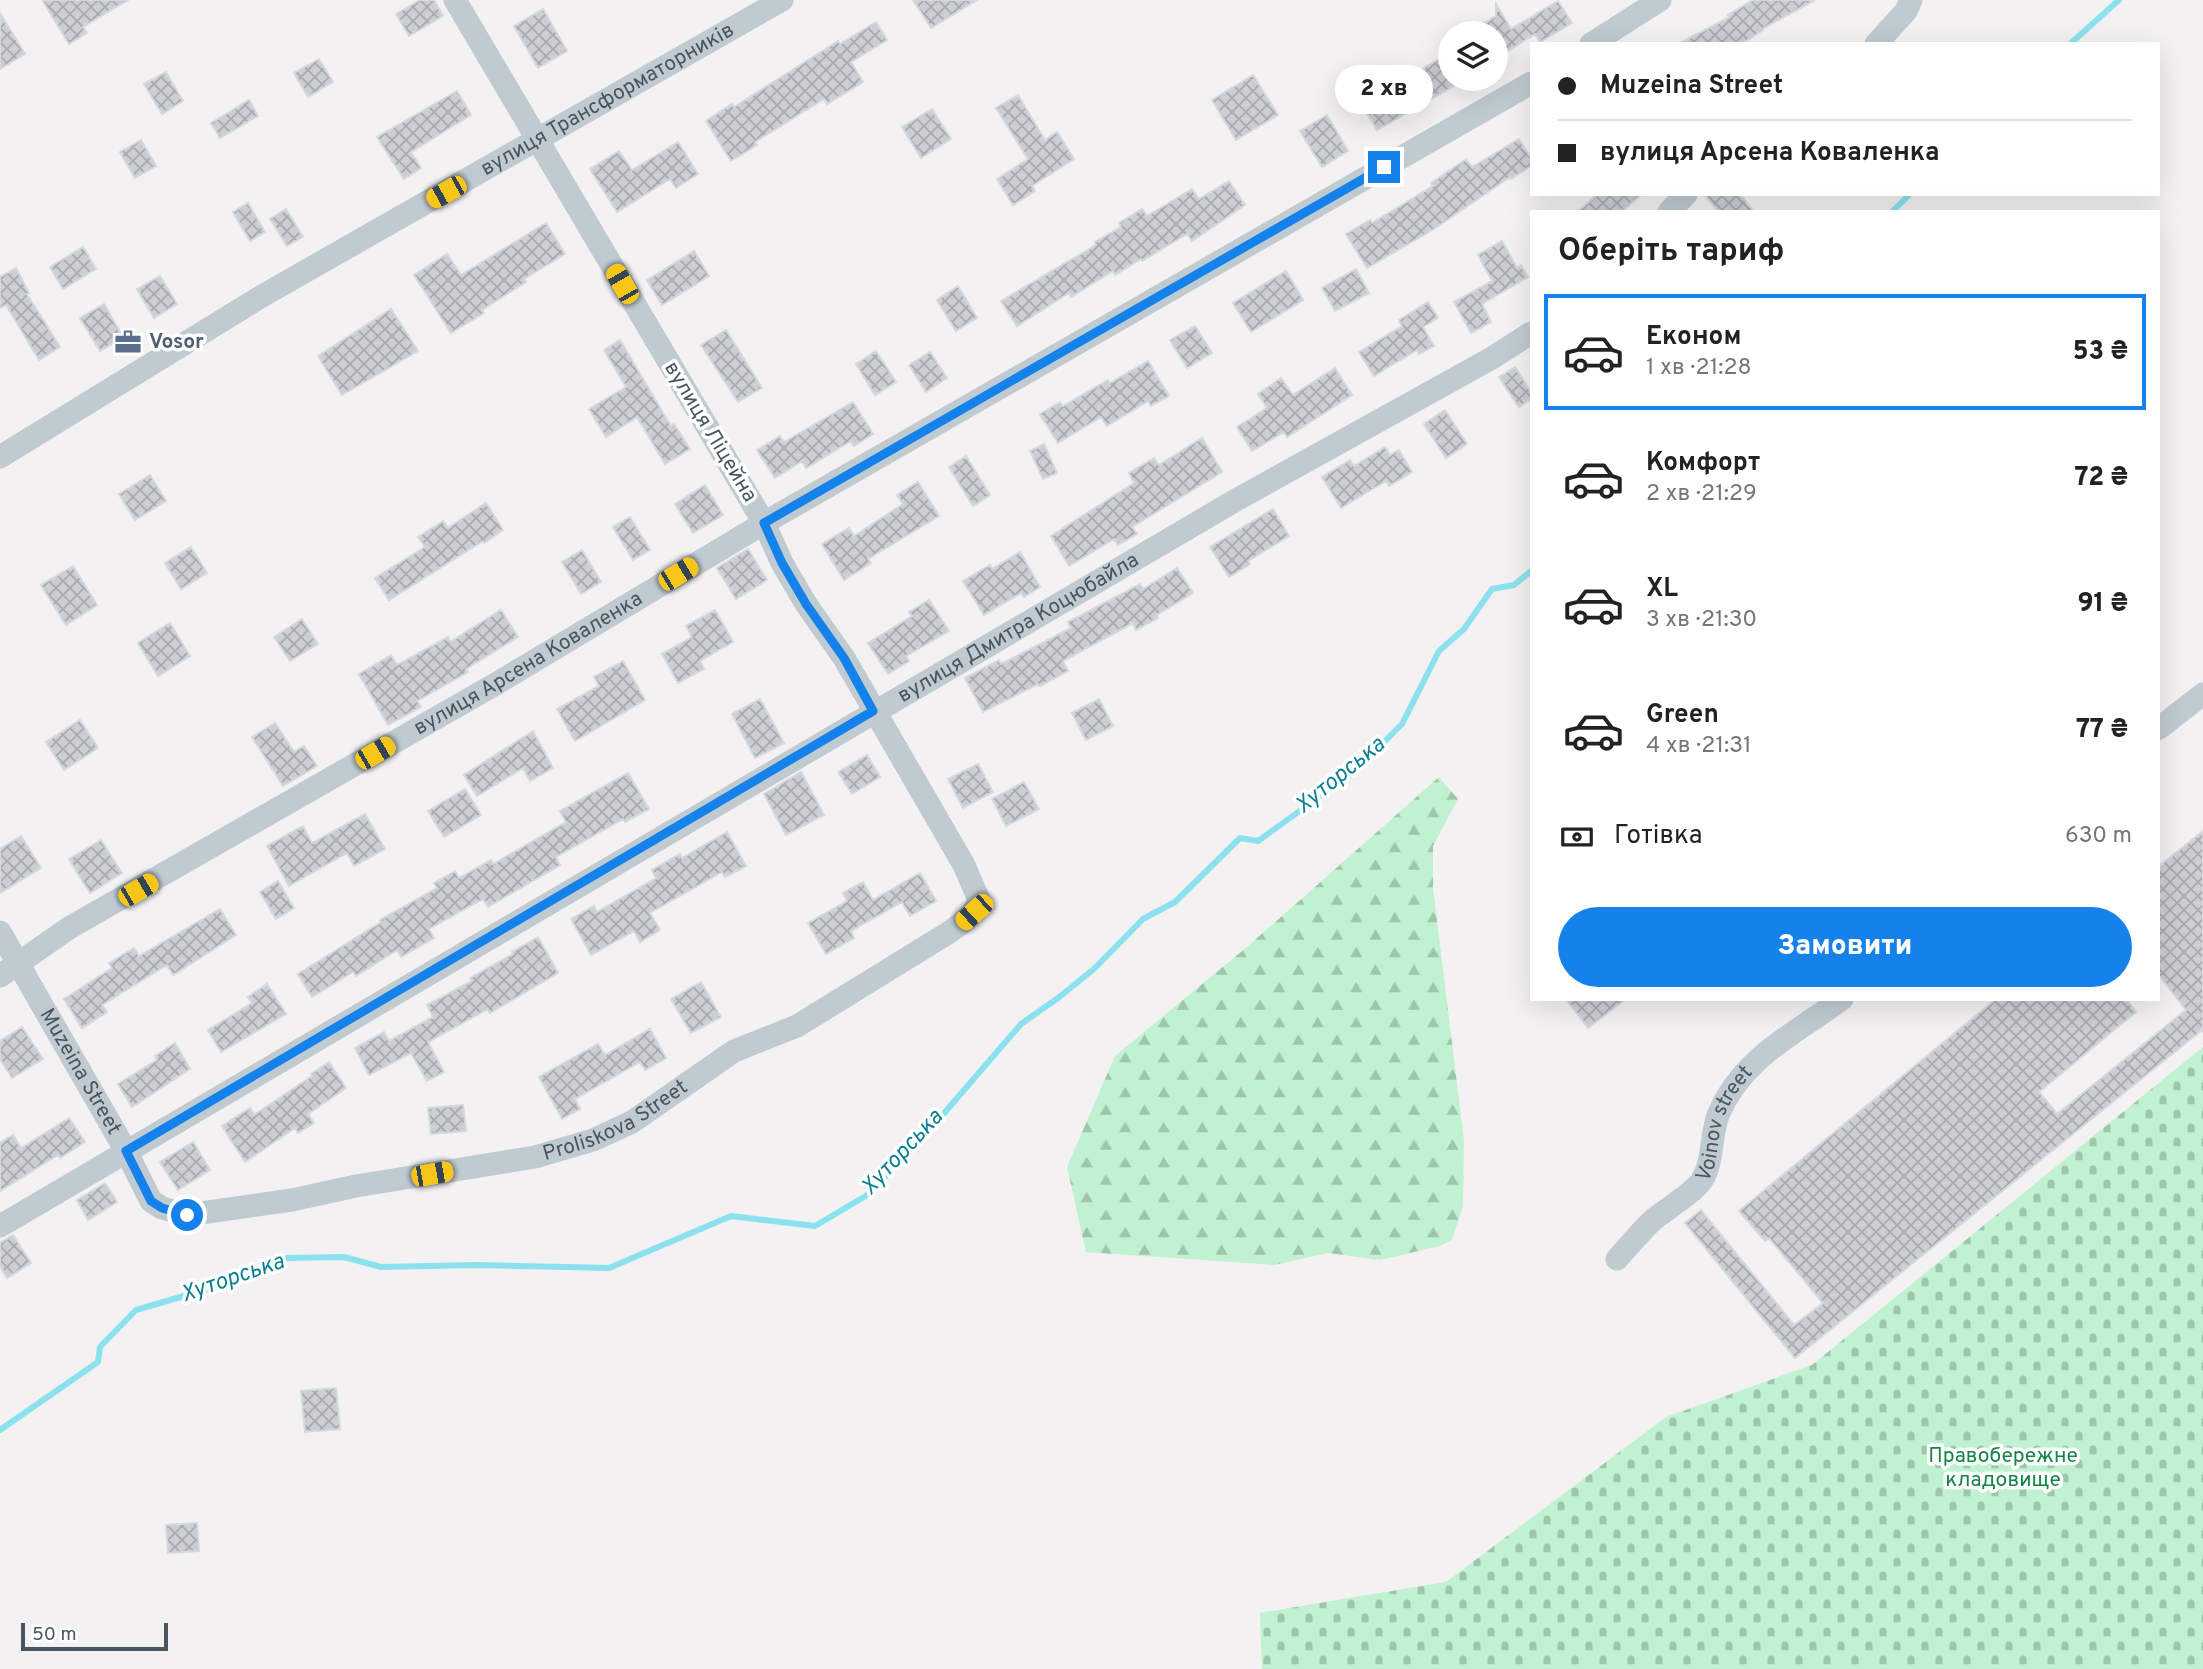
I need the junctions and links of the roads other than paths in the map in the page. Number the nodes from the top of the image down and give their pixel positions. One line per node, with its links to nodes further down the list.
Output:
1 (455, 0): 8 (street, вулиця Ліцейна)
2 (782, 0): 8 (street, вулиця Трансформаторників)
3 (1660, 0): 5 (street)
4 (1911, 0): 6 (street)
5 (1594, 42)
6 (1878, 42)
7 (1530, 84): 13 (street, вулиця Арсена Коваленка)
8 (538, 141): 12 (street, вулиця Трансформаторників); 13 (street, вулиця Ліцейна)
9 (1684, 196): 10 (street)
10 (1671, 210)
11 (1530, 334): 15 (street, вулиця Дмитра Коцюбайла)
12 (0, 457)
13 (764, 523): 15 (street, вулиця Ліцейна); 19 (street, вулиця Арсена Коваленка)
14 (2203, 694): 16 (street)
15 (873, 711): 17 (street, вулиця Ліцейна); 22 (street, вулиця Дмитра Коцюбайла)
16 (2160, 727)
17 (964, 865): 23 (street, Proliskova Street)
18 (0, 932): 19 (street, Muzeina Street)
19 (20, 964): 20 (street, вулиця Арсена Коваленка); 22 (street, Muzeina Street)
20 (0, 976)
21 (1839, 1001): 25 (street, Voinov street)
22 (126, 1151): 23 (street, Muzeina Street); 24 (street, вулиця Дмитра Коцюбайла)
23 (162, 1208)
24 (0, 1226)
25 (1617, 1259)

